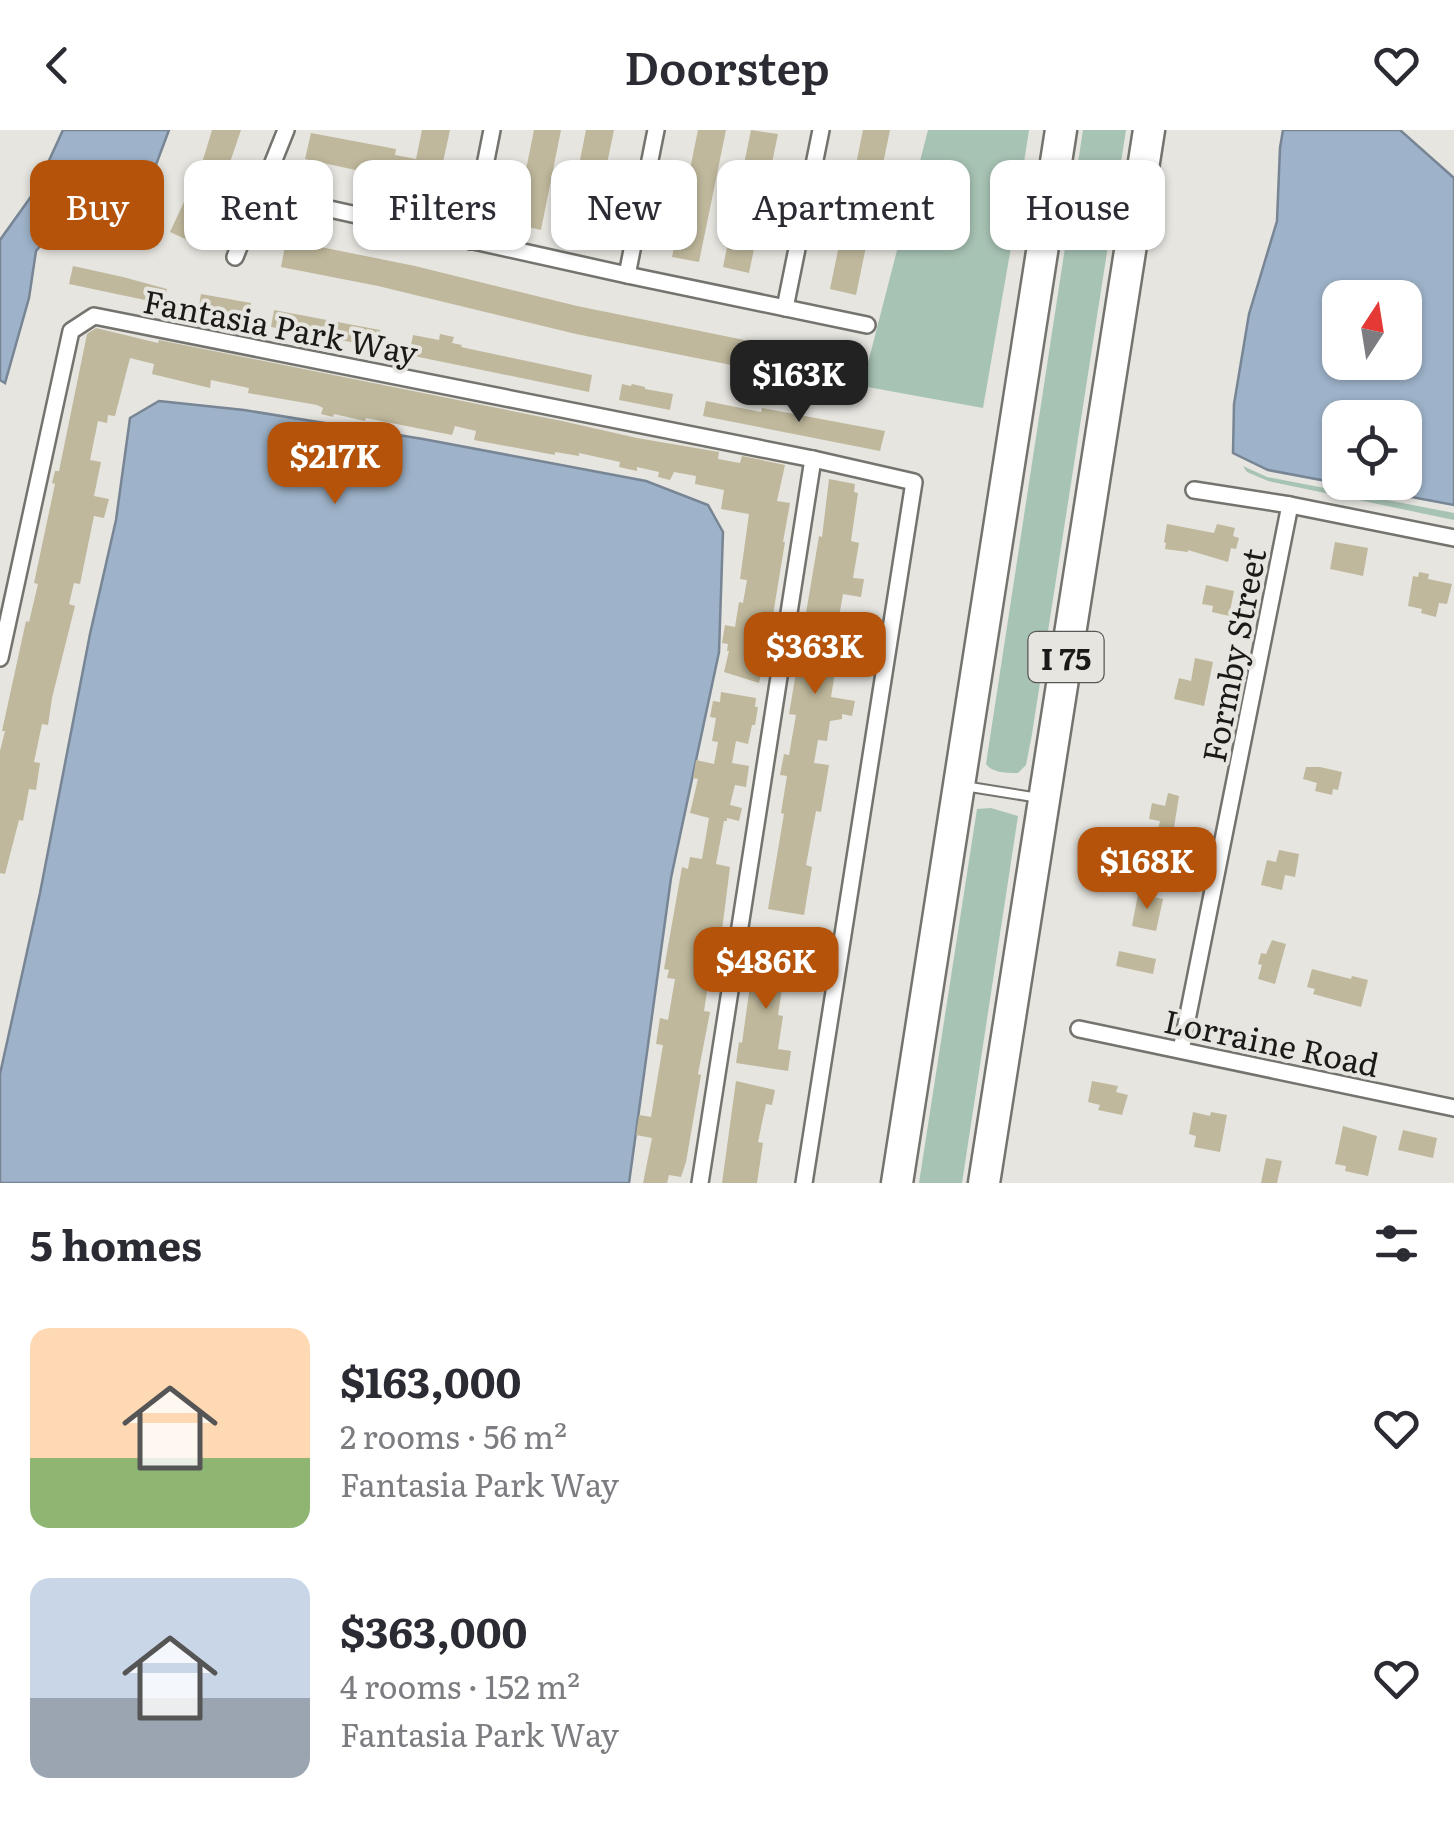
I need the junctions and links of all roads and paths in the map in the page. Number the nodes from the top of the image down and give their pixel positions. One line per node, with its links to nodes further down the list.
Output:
1 (286, 130): 7 (street)
2 (492, 130): 8 (street)
3 (656, 130): 12 (street)
4 (822, 130): 13 (street)
5 (1061, 130): 20 (highway, I 75)
6 (1148, 130): 21 (highway, I 75)
7 (275, 160)
8 (486, 160)
9 (238, 250): 11 (street)
10 (510, 250): 12 (street)
11 (235, 257)
12 (627, 276): 13 (street)
13 (785, 308): 14 (street)
14 (867, 324)
15 (812, 459): 19 (street, Fantasia Park Way); 25 (street); 26 (street, Fantasia Park Way)
16 (1194, 490): 17 (street)
17 (1290, 505): 18 (street); 23 (street, Formby Street)
18 (1454, 538)
19 (0, 658)
20 (959, 786): 21 (lane); 27 (highway, I 75)
21 (1044, 799): 28 (highway, I 75)
22 (1080, 1029): 23 (street, Lorraine Road)
23 (1181, 1050): 24 (street, Lorraine Road)
24 (1454, 1108)
25 (700, 1183)
26 (804, 1183)
27 (897, 1183)
28 (984, 1183)

